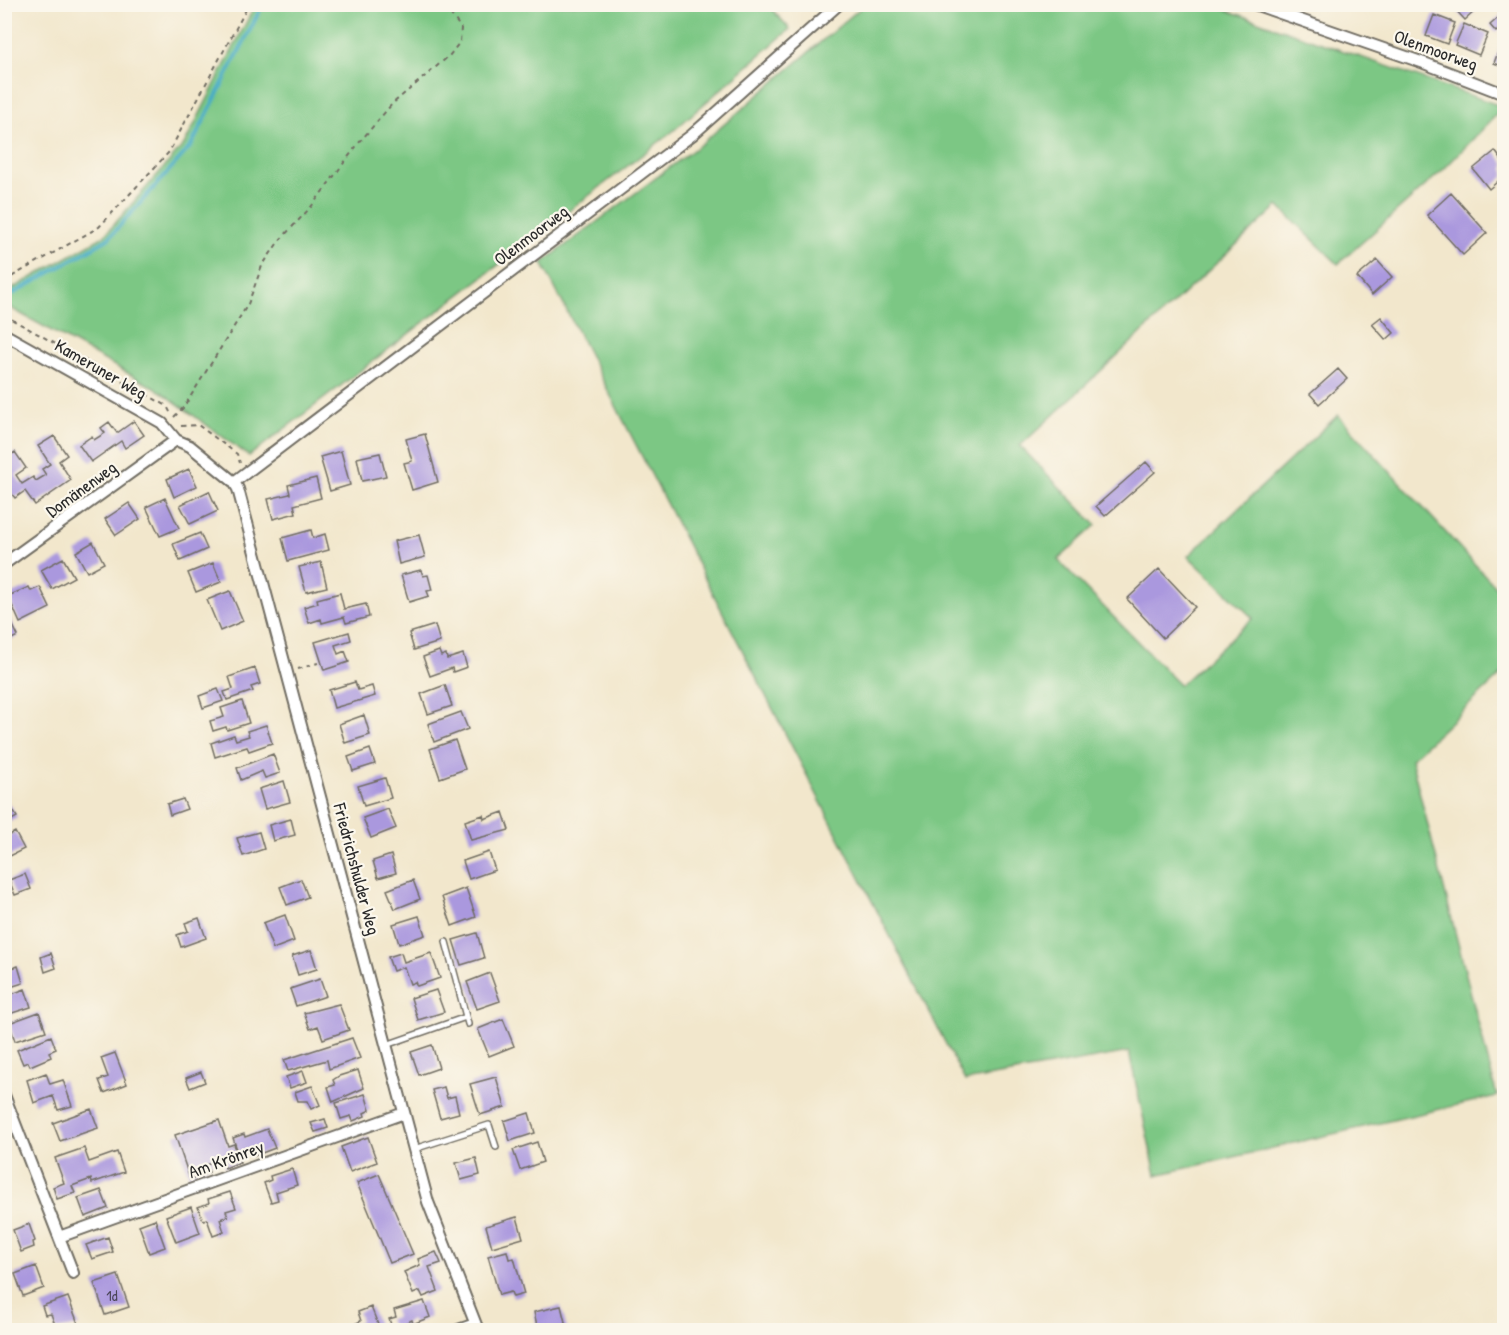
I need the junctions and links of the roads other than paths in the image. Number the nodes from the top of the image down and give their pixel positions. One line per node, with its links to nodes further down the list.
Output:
1 (839, 4): 6 (street, Olenmoorweg)
2 (1254, 4): 3 (street, Olenmoorweg)
3 (1504, 94)
4 (4, 333): 5 (street, Kameruner Weg)
5 (176, 440): 6 (street); 7 (street, Domänenweg)
6 (234, 482): 11 (street, Friedrichshulder Weg)
7 (4, 564)
8 (446, 942): 9 (lane)
9 (466, 1017): 10 (lane); 11 (lane)
10 (468, 1024)
11 (386, 1045): 13 (street, Friedrichshulder Weg)
12 (4, 1095): 16 (street)
13 (404, 1113): 15 (street, Friedrichshulder Weg); 16 (street, Am Krönrey)
14 (496, 1147): 15 (lane)
15 (414, 1149): 18 (street, Friedrichshulder Weg)
16 (59, 1237): 17 (street)
17 (73, 1273)
18 (476, 1327): 19 (street)
19 (458, 1330)

